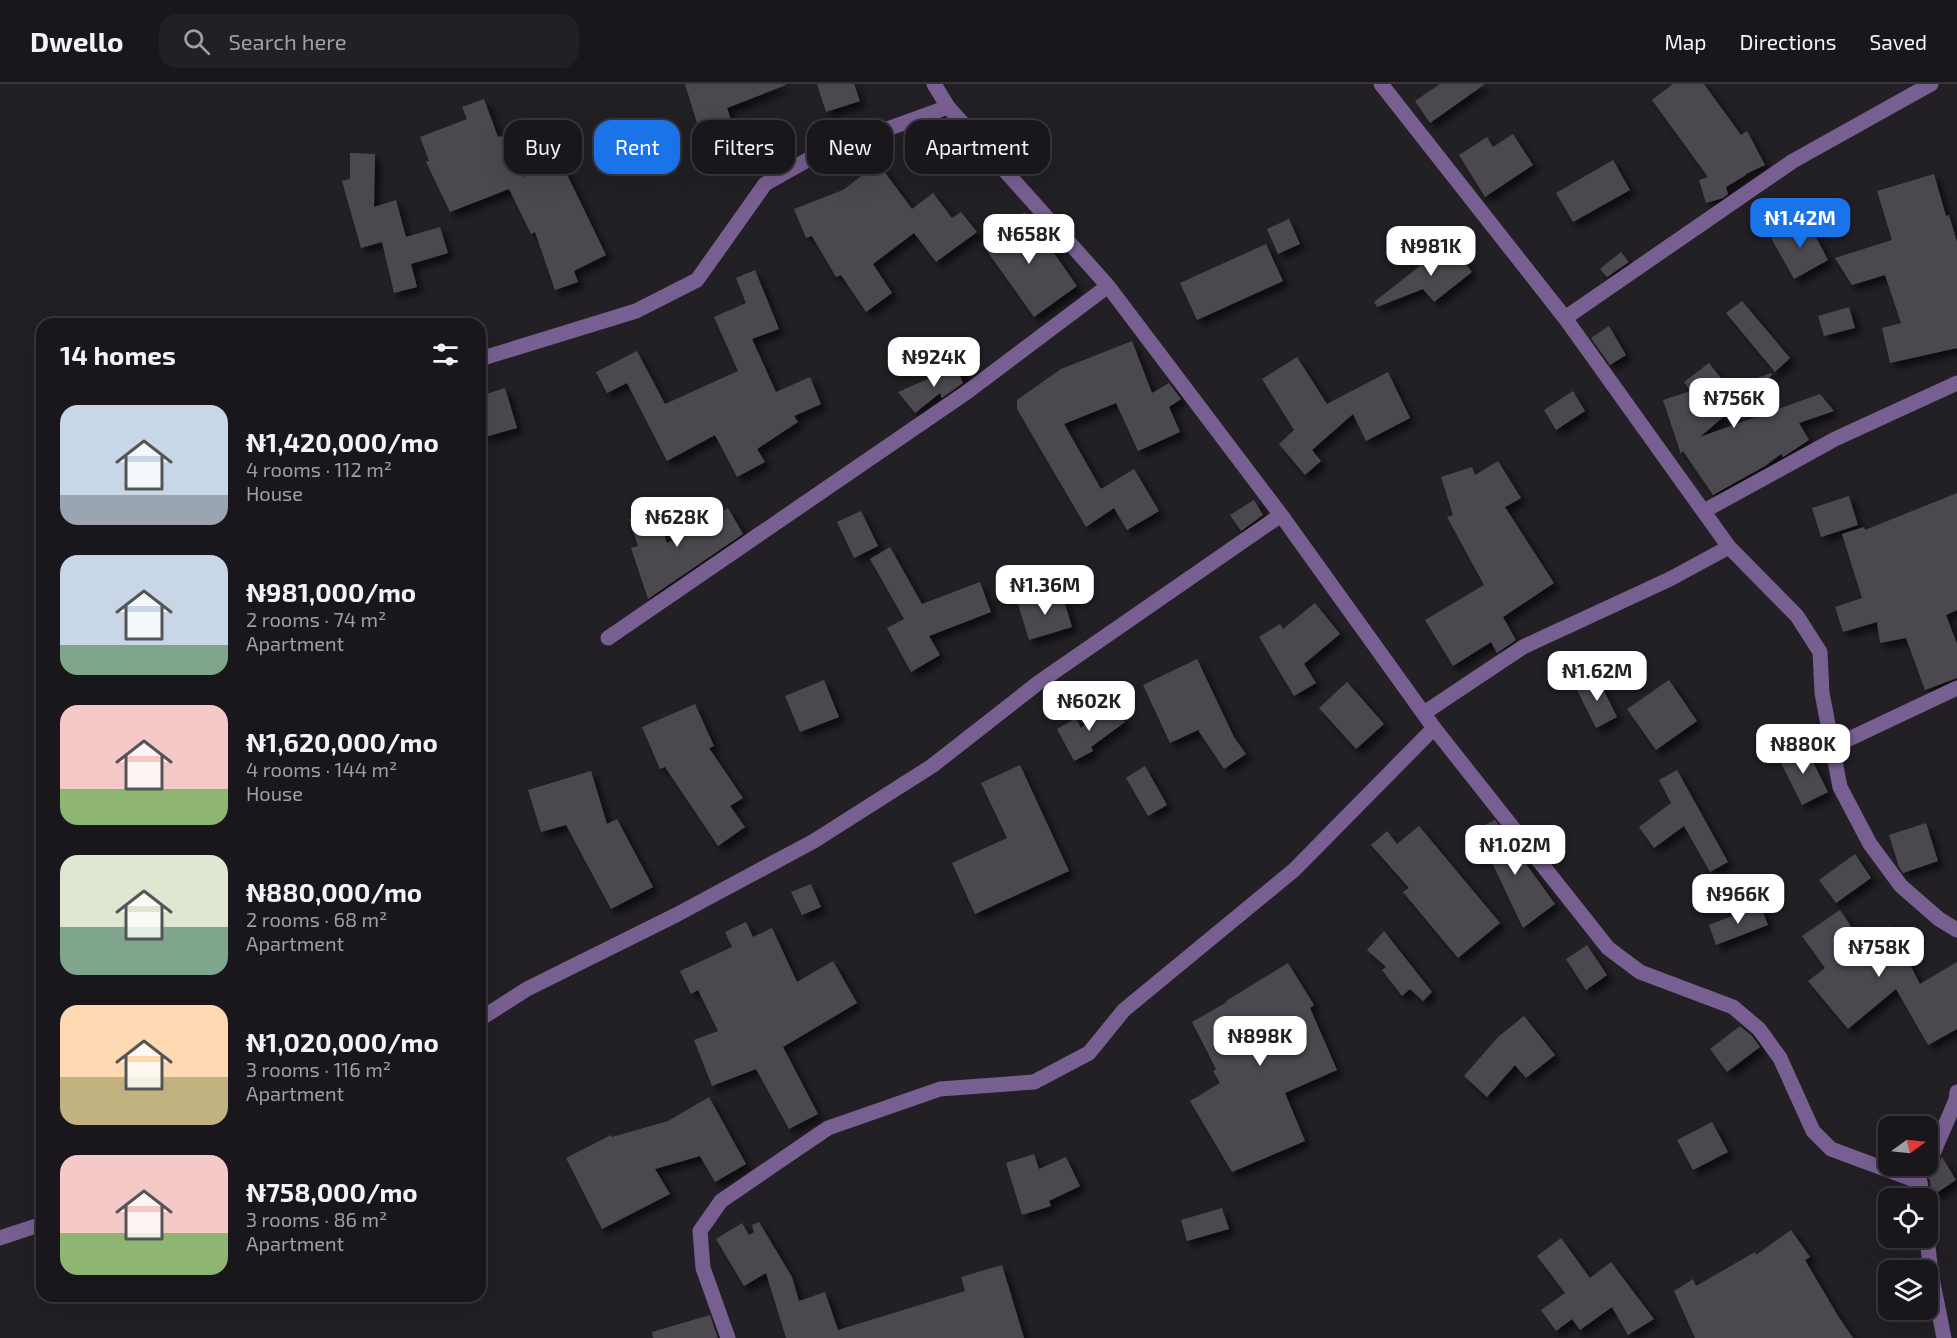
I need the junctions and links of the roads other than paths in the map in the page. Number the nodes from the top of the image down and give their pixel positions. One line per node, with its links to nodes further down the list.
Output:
1 (934, 84): 4 (street)
2 (1381, 84): 6 (street)
3 (1931, 84): 6 (street)
4 (948, 106): 5 (street); 7 (street)
5 (1108, 286): 10 (street); 12 (street)
6 (1565, 318): 9 (street)
7 (486, 357)
8 (1957, 383): 9 (street)
9 (1704, 511): 11 (street)
10 (1281, 515): 14 (street); 18 (street)
11 (1729, 547): 14 (street); 16 (street)
12 (608, 638)
13 (1957, 688): 16 (street)
14 (1424, 713): 15 (street)
15 (1434, 728): 22 (street); 27 (street)
16 (1832, 747): 17 (street)
17 (1957, 930)
18 (486, 1015)
19 (1957, 1092): 20 (street)
20 (1938, 1141)
21 (1922, 1176): 22 (street)
22 (1920, 1182): 23 (street)
23 (1921, 1188)
24 (36, 1226): 25 (street)
25 (0, 1238)
26 (1928, 1248): 28 (street)
27 (728, 1338)
28 (1944, 1338)

